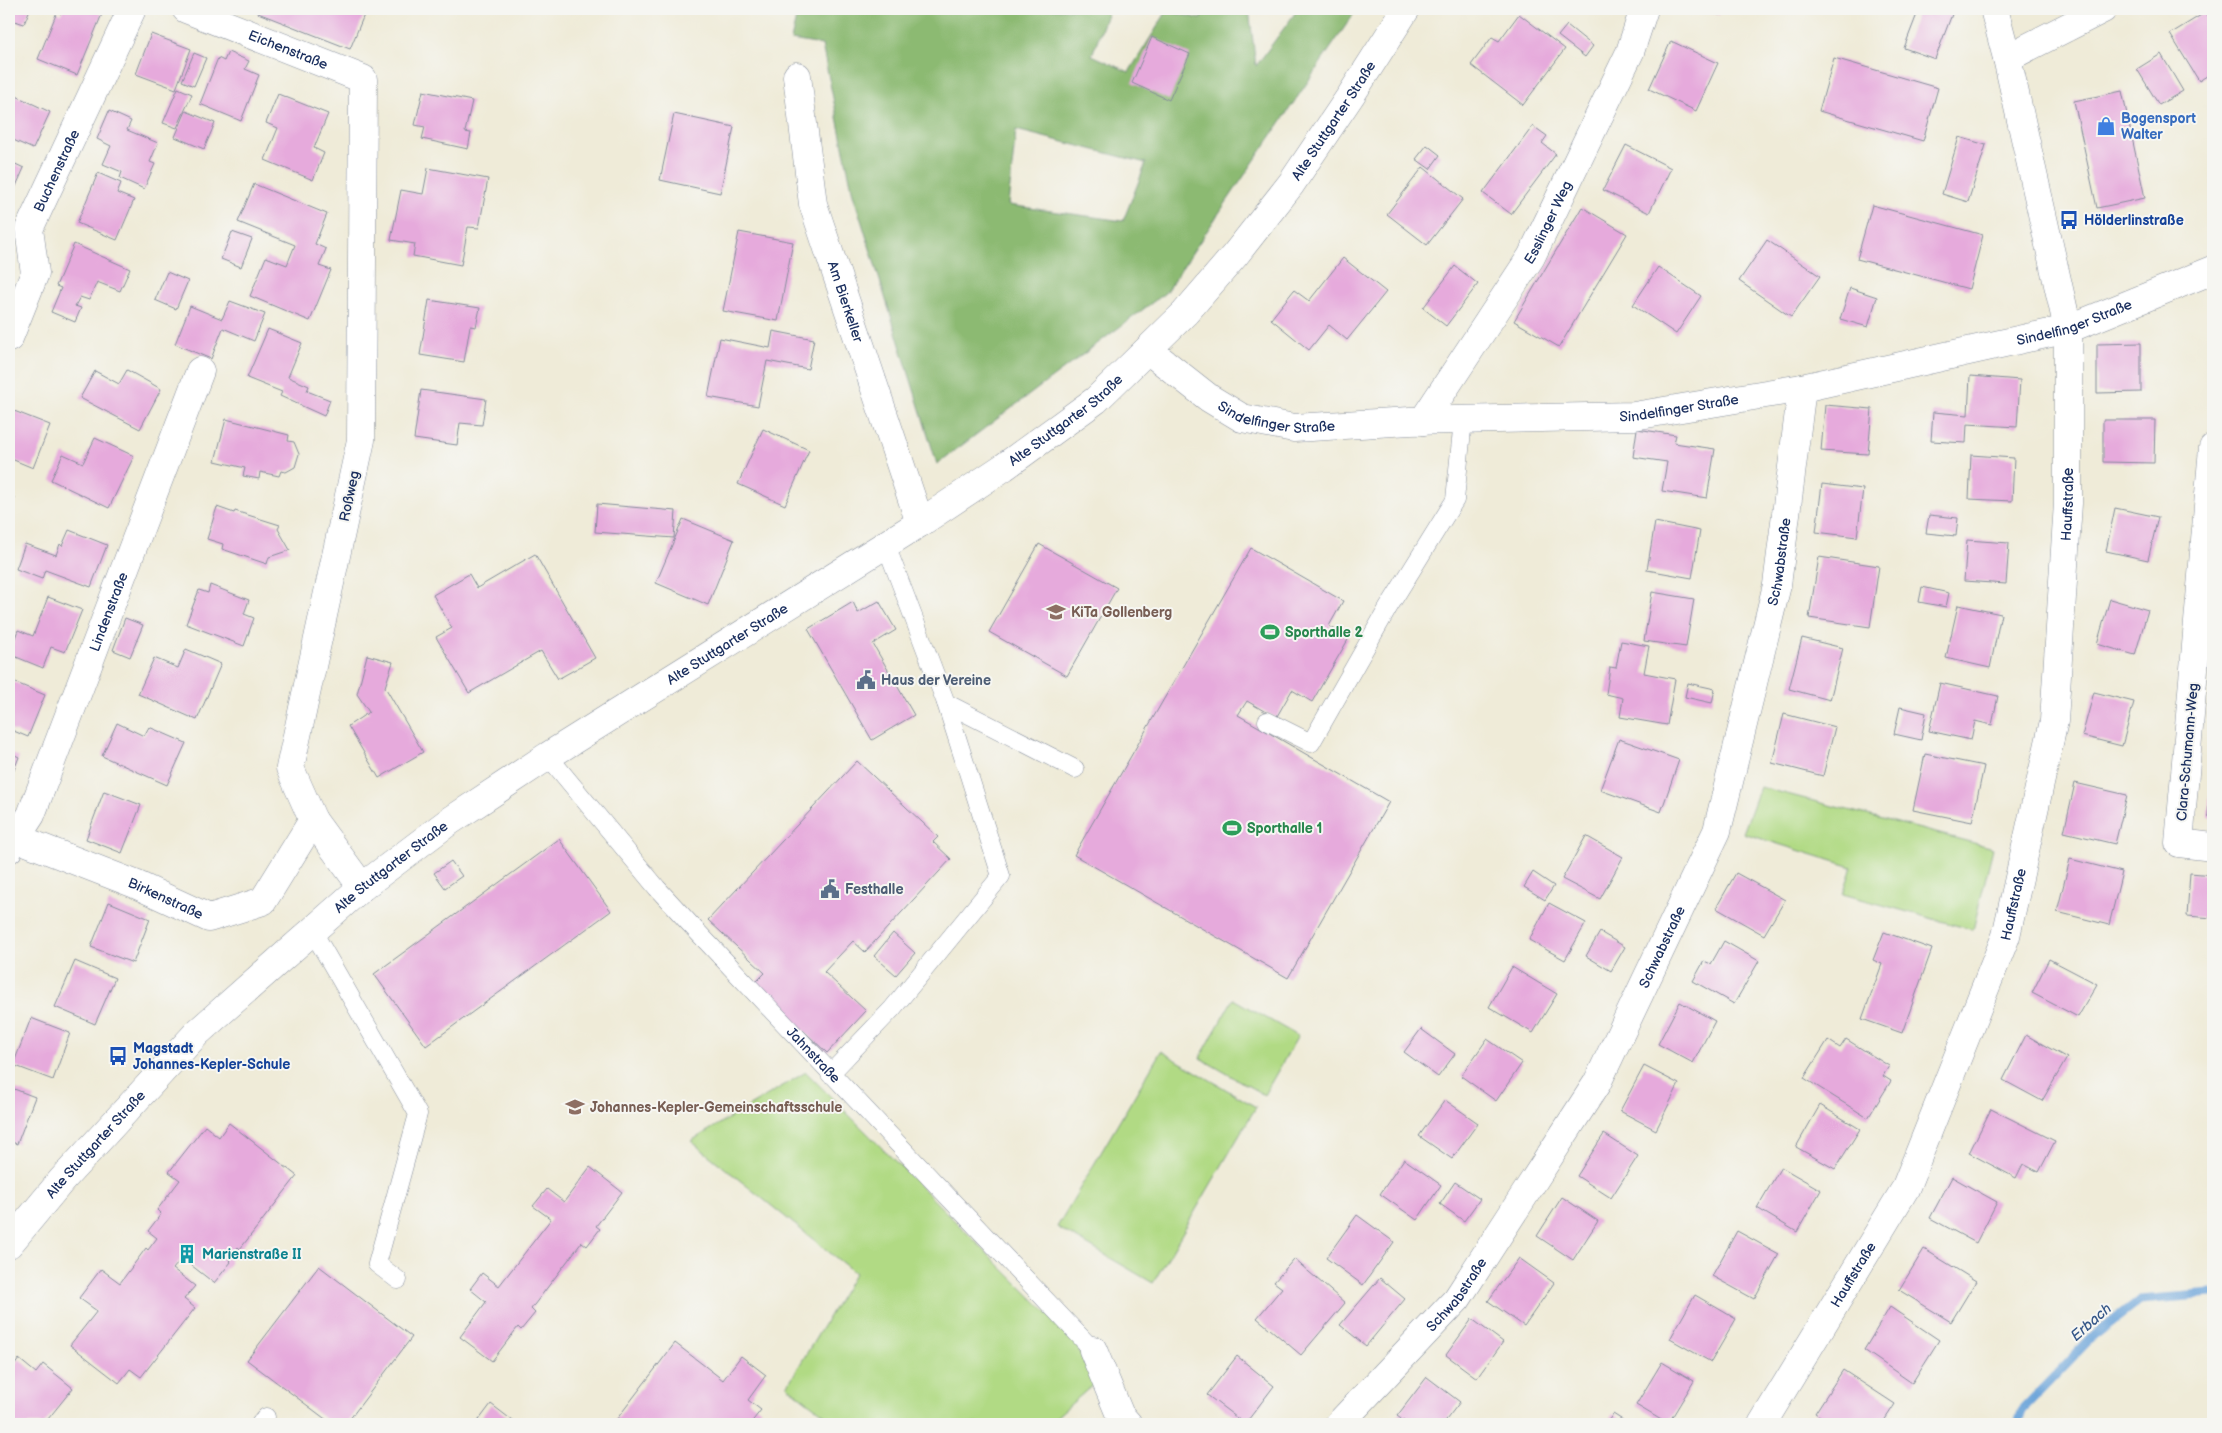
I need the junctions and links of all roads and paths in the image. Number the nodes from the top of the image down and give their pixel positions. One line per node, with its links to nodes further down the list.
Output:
1 (132, 9): 12 (street, Buchenstraße)
2 (186, 9): 9 (street, Eichenstraße)
3 (1406, 9): 13 (street, Alte Stuttgarter Straße)
4 (1644, 9): 17 (street, Esslinger Weg)
5 (1994, 9): 7 (street)
6 (2103, 9): 7 (street)
7 (2007, 58): 11 (street)
8 (796, 76): 19 (street, Am Bierkeller)
9 (363, 79): 25 (street, Roßweg)
10 (2213, 270): 11 (street, Sindelfinger Straße)
11 (2068, 329): 15 (street, Sindelfinger Straße); 36 (street, Hauffstraße)
12 (9, 338)
13 (1148, 350): 17 (street, Sindelfinger Straße); 19 (street, Alte Stuttgarter Straße)
14 (200, 371): 26 (street, Lindenstraße)
15 (1802, 388): 16 (street, Sindelfinger Straße); 35 (street, Schwabstraße)
16 (1463, 420): 17 (street, Sindelfinger Straße); 22 (lane)
17 (1423, 421)
18 (2213, 448): 27 (street, Clara-Schumann-Weg)
19 (920, 523): 20 (street, Alte Stuttgarter Straße)
20 (886, 545): 21 (lane); 23 (street, Alte Stuttgarter Straße)
21 (946, 703): 24 (lane); 30 (lane)
22 (1267, 721)
23 (548, 756): 28 (street, Alte Stuttgarter Straße); 30 (lane, Jahnstraße)
24 (1075, 770)
25 (313, 820): 26 (street, Birkenstraße); 28 (street, Roßweg)
26 (11, 841)
27 (2213, 847)
28 (362, 887): 29 (street, Alte Stuttgarter Straße)
29 (312, 930): 31 (street, Alte Stuttgarter Straße); 32 (lane)
30 (830, 1074): 33 (lane, Jahnstraße)
31 (9, 1244)
32 (398, 1280)
33 (1093, 1350): 34 (street, Jahnstraße)
34 (1128, 1424)
35 (1339, 1424)
36 (1762, 1424)

